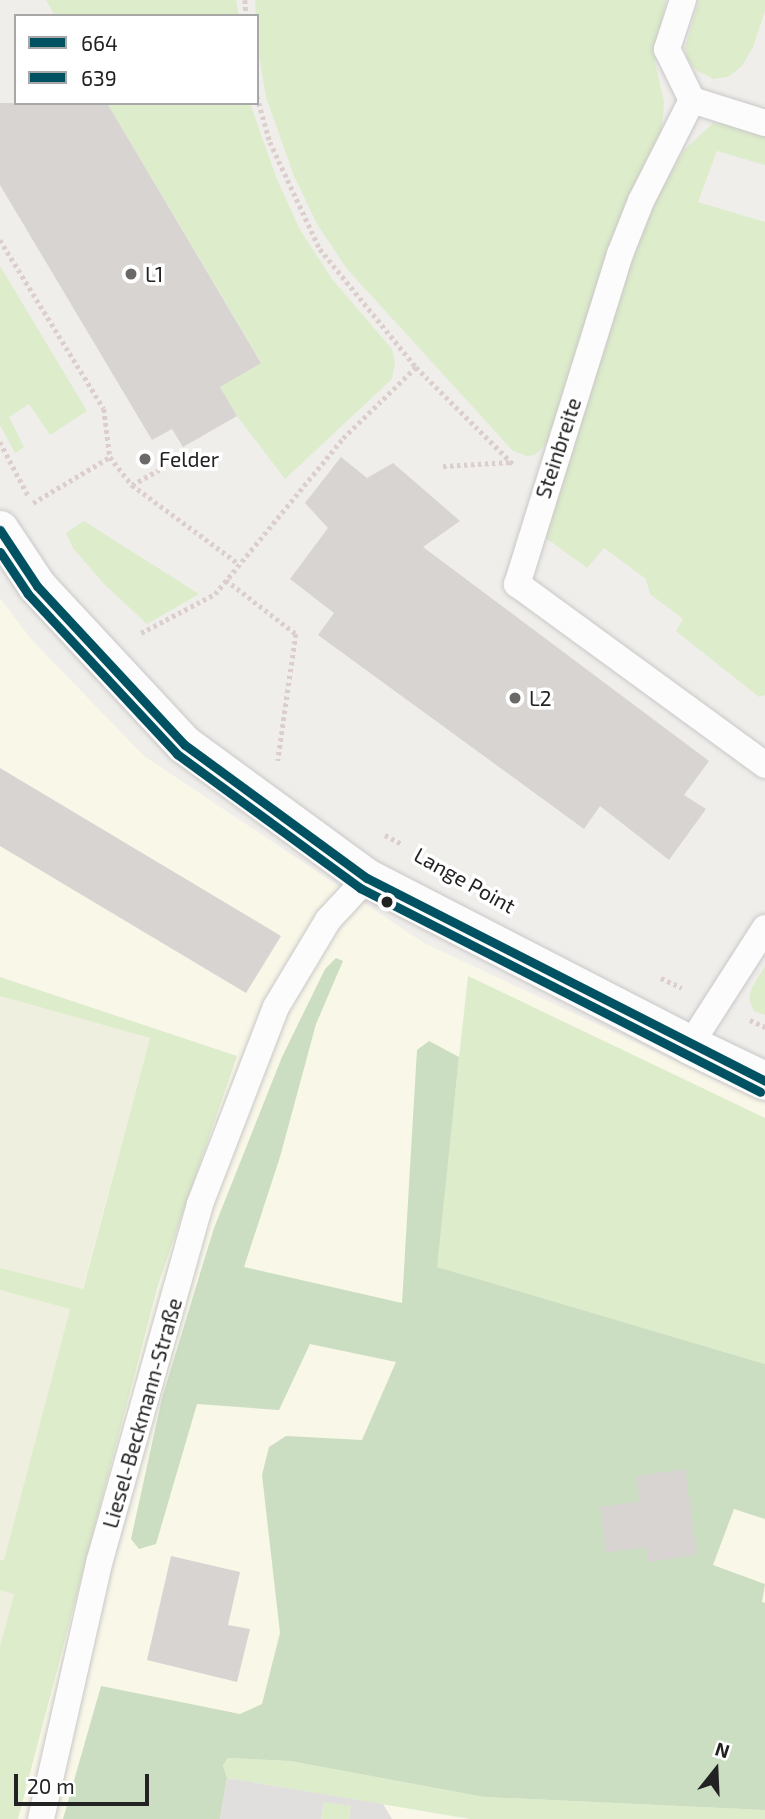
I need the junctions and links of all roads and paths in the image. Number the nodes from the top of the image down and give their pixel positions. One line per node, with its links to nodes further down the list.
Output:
1 (683, 0): 2 (lane)
2 (692, 100): 4 (lane); 13 (lane, Steinbreite)
3 (259, 103): 6 (path)
4 (765, 123)
5 (0, 240): 8 (path)
6 (416, 367): 10 (path); 17 (path)
7 (0, 442): 14 (path)
8 (110, 457): 12 (path); 14 (path)
9 (180, 458): 12 (path)
10 (511, 462): 11 (path); 13 (path)
11 (443, 466)
12 (132, 485): 17 (path)
13 (543, 495): 22 (lane, Steinbreite)
14 (32, 503): 15 (path)
15 (39, 513)
16 (0, 530): 26 (street, Lange Point)
17 (239, 564): 18 (path)
18 (226, 580): 19 (path); 21 (path)
19 (139, 635)
20 (268, 755): 21 (path)
21 (278, 762): 23 (path)
22 (765, 765)
23 (288, 769)
24 (383, 833): 25 (path, Lange Point)
25 (407, 847)
26 (367, 878): 32 (street, Lange Point); 34 (lane, Liesel-Beckmann-Straße)
27 (765, 928): 32 (lane)
28 (649, 972): 29 (path)
29 (673, 984)
30 (753, 1022): 31 (path)
31 (765, 1027)
32 (690, 1045): 33 (street, Lange Point)
33 (765, 1081)
34 (41, 1819)

